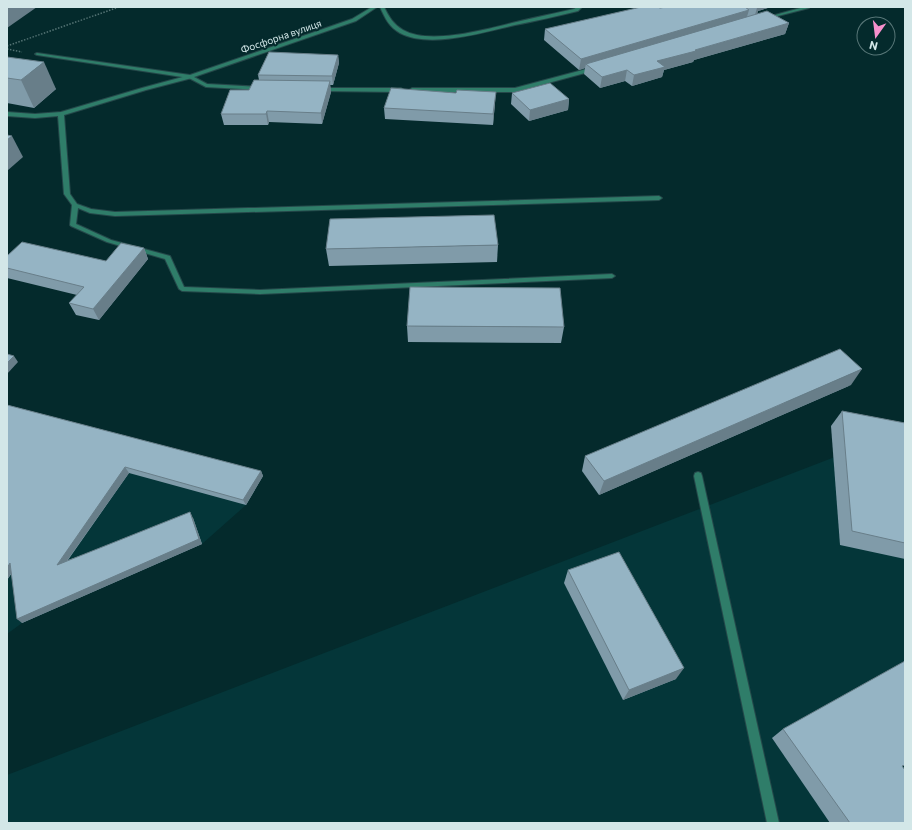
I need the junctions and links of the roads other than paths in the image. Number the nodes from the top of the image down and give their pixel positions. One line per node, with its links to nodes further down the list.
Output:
1 (375, 7): 8 (street, Фосфорна вулиця)
2 (382, 7): 3 (street)
3 (580, 7)
4 (806, 7): 5 (street)
5 (762, 19)
6 (36, 54): 8 (street, Фосфорна вулиця)
7 (602, 66): 10 (street)
8 (190, 77): 9 (street); 12 (street, Фосфорна вулиця)
9 (269, 88)
10 (316, 89)
11 (7, 114): 12 (street, Фосфорна вулиця)
12 (61, 114): 14 (street)
13 (659, 198): 14 (street)
14 (74, 205): 15 (street)
15 (612, 276)
16 (698, 476): 17 (street)
17 (773, 823)

